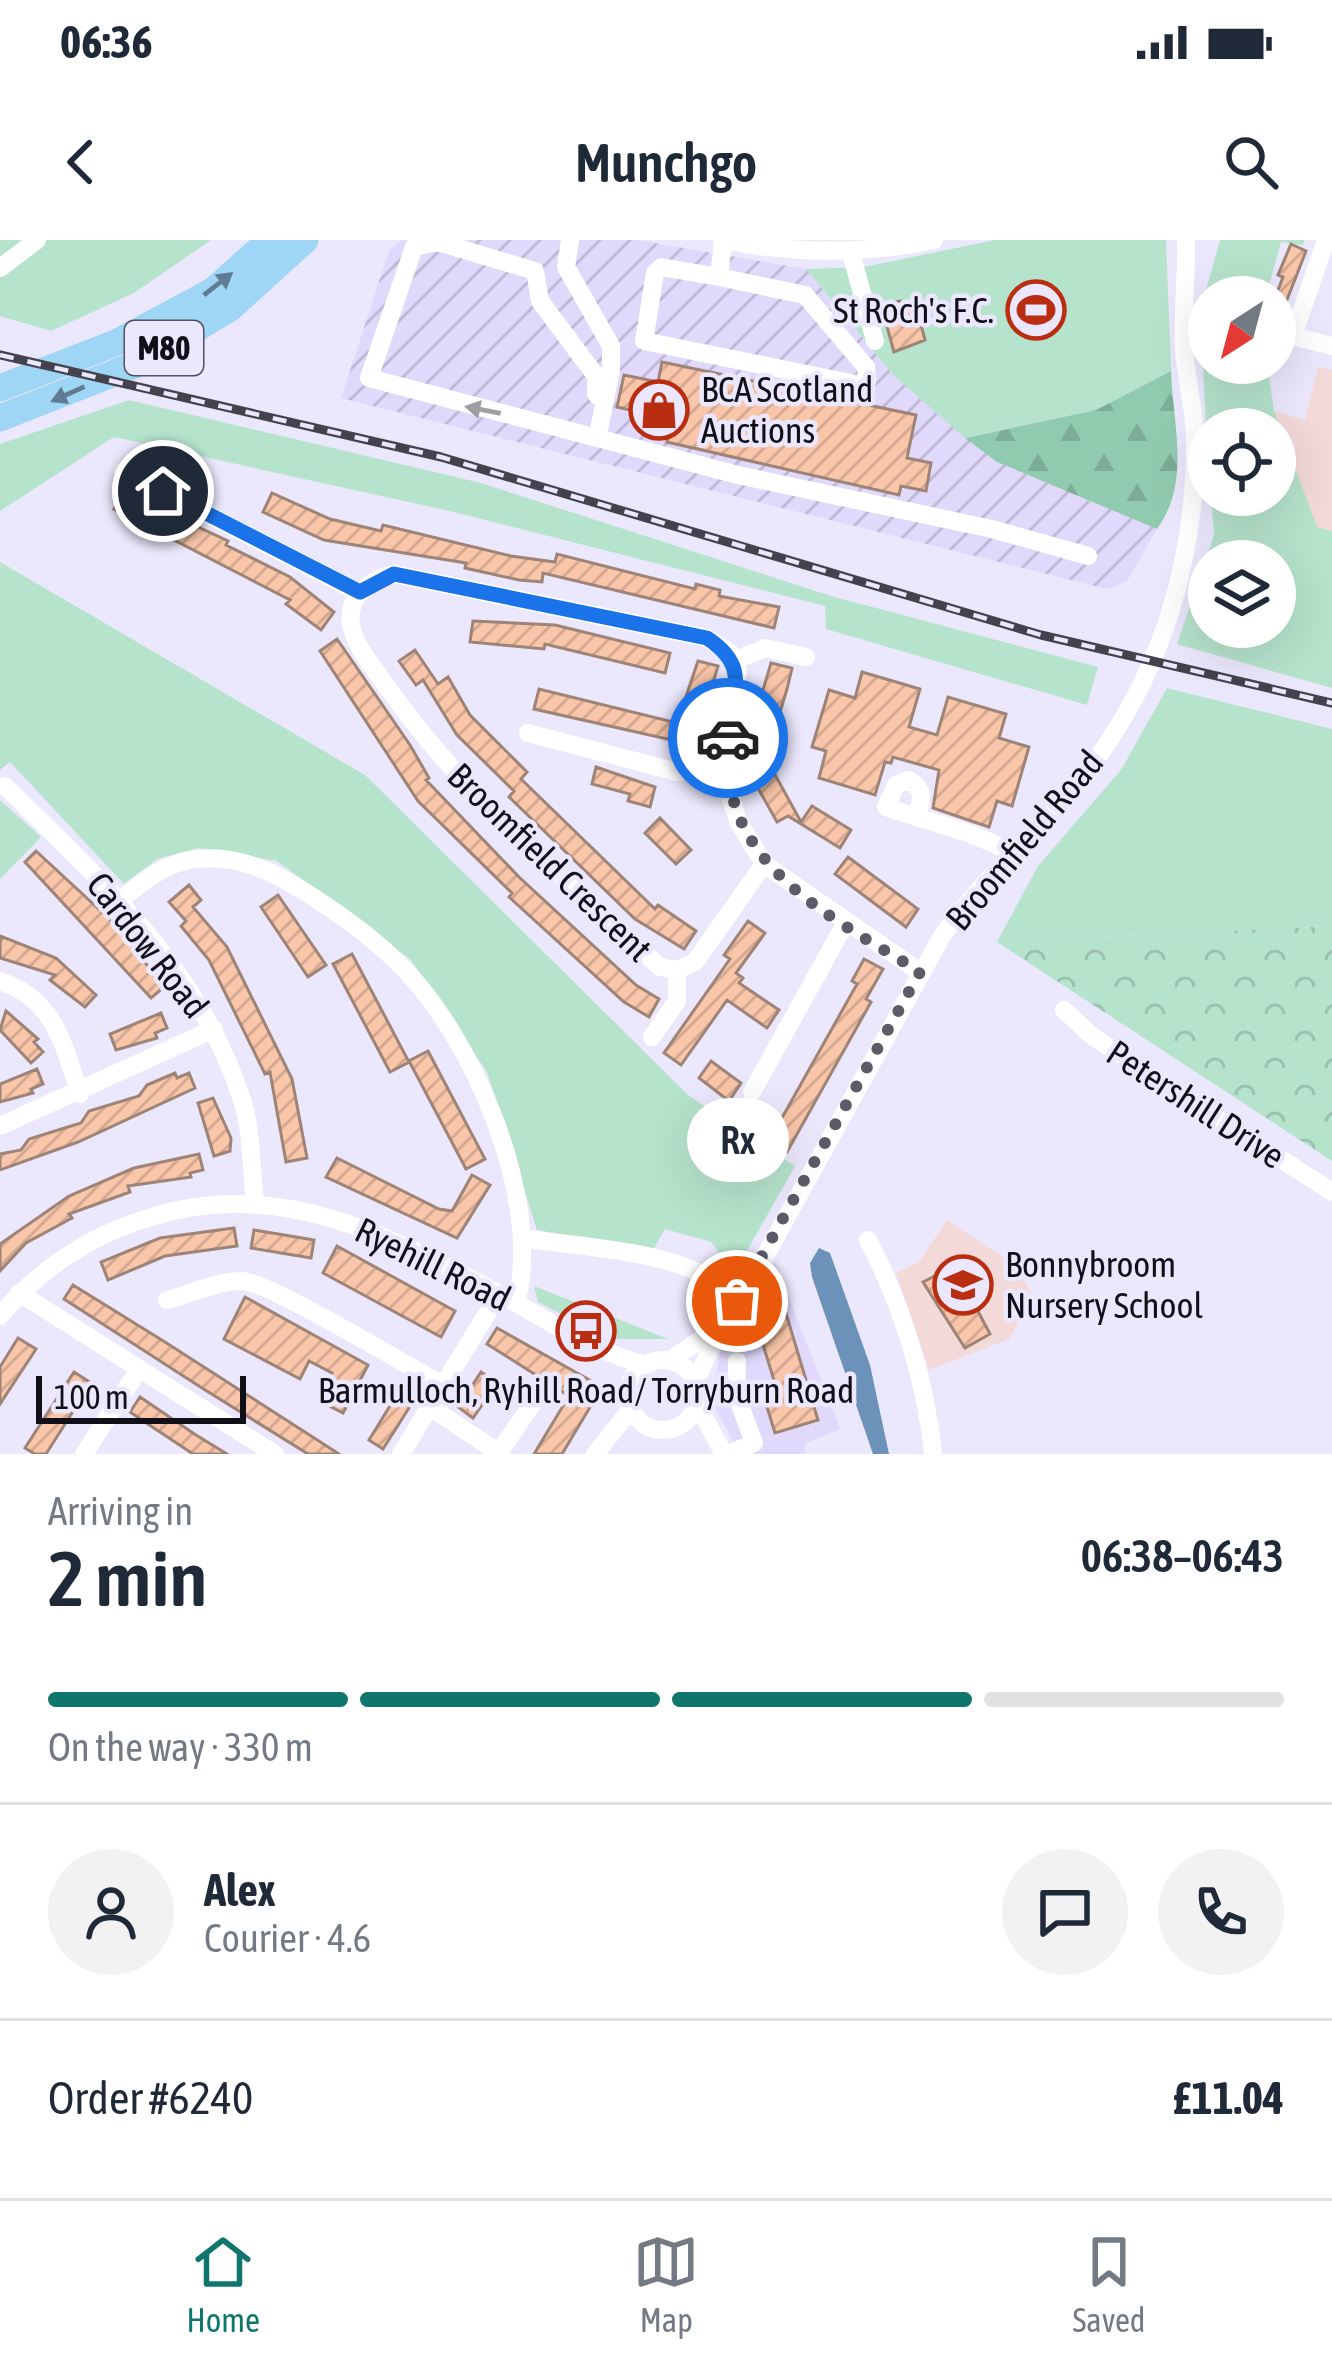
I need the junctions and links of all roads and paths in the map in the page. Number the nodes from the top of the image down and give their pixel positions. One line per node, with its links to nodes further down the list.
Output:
1 (37, 240): 10 (street)
2 (270, 240): 14 (highway, M80, one-way to 2)
3 (305, 240): 16 (highway, M80, one-way to 16)
4 (570, 240): 15 (street)
5 (723, 240): 9 (street); 11 (street)
6 (934, 240): 9 (street)
7 (1186, 240): 27 (street, Broomfield Road)
8 (1326, 240): 13 (street)
9 (860, 248): 12 (street)
10 (0, 268)
11 (718, 277): 11 (street)
12 (875, 341)
13 (1332, 346)
14 (0, 388)
15 (604, 402): 17 (street); 17 (street, one-way to 15)
16 (0, 418)
17 (598, 434): 19 (street)
18 (123, 471): 20 (street)
19 (1088, 556)
20 (360, 592): 22 (street); 31 (street, Broomfield Crescent)
21 (806, 657): 22 (street)
22 (734, 661): 24 (street)
23 (528, 733): 24 (street)
24 (725, 771): 28 (street)
25 (5, 786): 29 (street, Cardow Road)
26 (917, 818): 26 (street); 27 (street)
27 (1011, 853): 32 (street, Broomfield Road)
28 (764, 864): 30 (street); 31 (street, Broomfield Crescent)
29 (120, 900): 35 (street, Cardow Road); 42 (street)
30 (845, 924): 32 (street); 37 (street)
31 (677, 970): 36 (street)
32 (920, 972): 49 (street, Broomfield Road)
33 (0, 981): 38 (street)
34 (1064, 1010): 40 (street, Petershill Drive)
35 (214, 1029): 38 (street); 41 (street, Cardow Road)
36 (652, 1037)
37 (752, 1092)
38 (80, 1094): 39 (street)
39 (0, 1126)
40 (1332, 1192)
41 (254, 1202): 45 (street, Ryehill Road); 46 (street, Ryehill Road)
42 (523, 1238): 44 (street); 46 (street)
43 (868, 1240): 70 (street)
44 (711, 1280)
45 (19, 1293): 48 (street, Ryehill Road); 54 (street)
46 (507, 1299): 50 (street, Ryehill Road); 56 (street)
47 (167, 1300): 56 (street)
48 (0, 1316)
49 (720, 1327): 51 (street, Broomfield Road); 55 (street, Broomfield Road)
50 (603, 1354): 53 (street, Ryehill Road); 57 (street, Ryehill Road)
51 (670, 1360): 53 (street); 55 (street)
52 (737, 1360): 65 (street)
53 (646, 1365): 57 (street)
54 (140, 1369): 66 (street); 67 (street)
55 (695, 1381): 59 (street)
56 (443, 1385): 60 (street)
57 (630, 1385): 61 (street)
58 (533, 1403): 69 (street)
59 (697, 1404): 63 (street); 65 (street)
60 (430, 1407): 68 (street); 69 (street)
61 (632, 1409): 62 (street); 64 (street)
62 (647, 1426): 63 (street); 64 (street)
63 (675, 1428): 65 (street)
64 (600, 1448)
65 (724, 1452)
66 (84, 1454)
67 (275, 1454)
68 (401, 1454)
69 (498, 1454)
70 (934, 1454)

